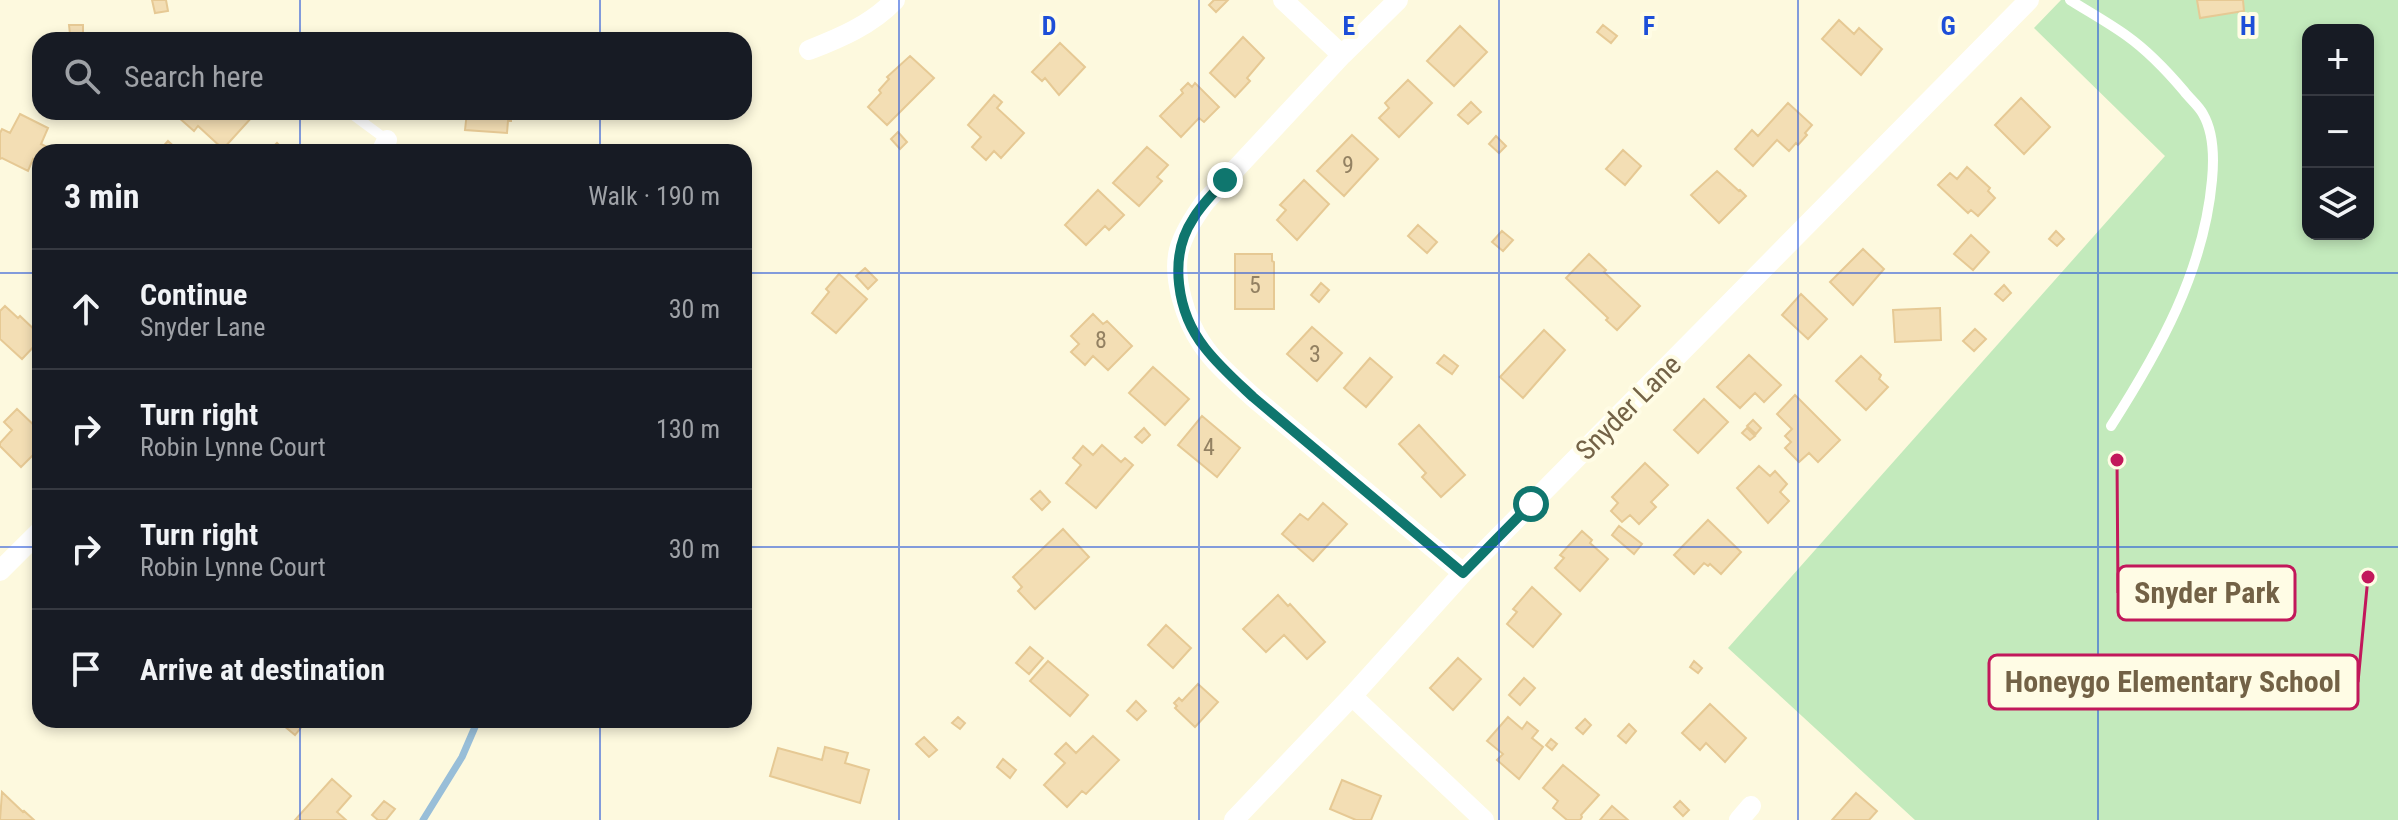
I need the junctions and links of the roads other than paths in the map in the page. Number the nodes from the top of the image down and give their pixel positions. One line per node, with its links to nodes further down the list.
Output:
1 (895, 0): 6 (street)
2 (1283, 0): 7 (street)
3 (1398, 0): 7 (street)
4 (2029, 0): 13 (street, Snyder Lane)
5 (2070, 0): 10 (lane)
6 (809, 50)
7 (1342, 55): 13 (street)
8 (357, 120): 9 (lane)
9 (382, 144)
10 (2111, 426)
11 (32, 539): 12 (street)
12 (0, 571)
13 (1463, 573): 14 (street, Snyder Lane)
14 (1352, 696): 15 (street, Snyder Lane); 16 (street)
15 (1234, 820)
16 (1484, 820)

